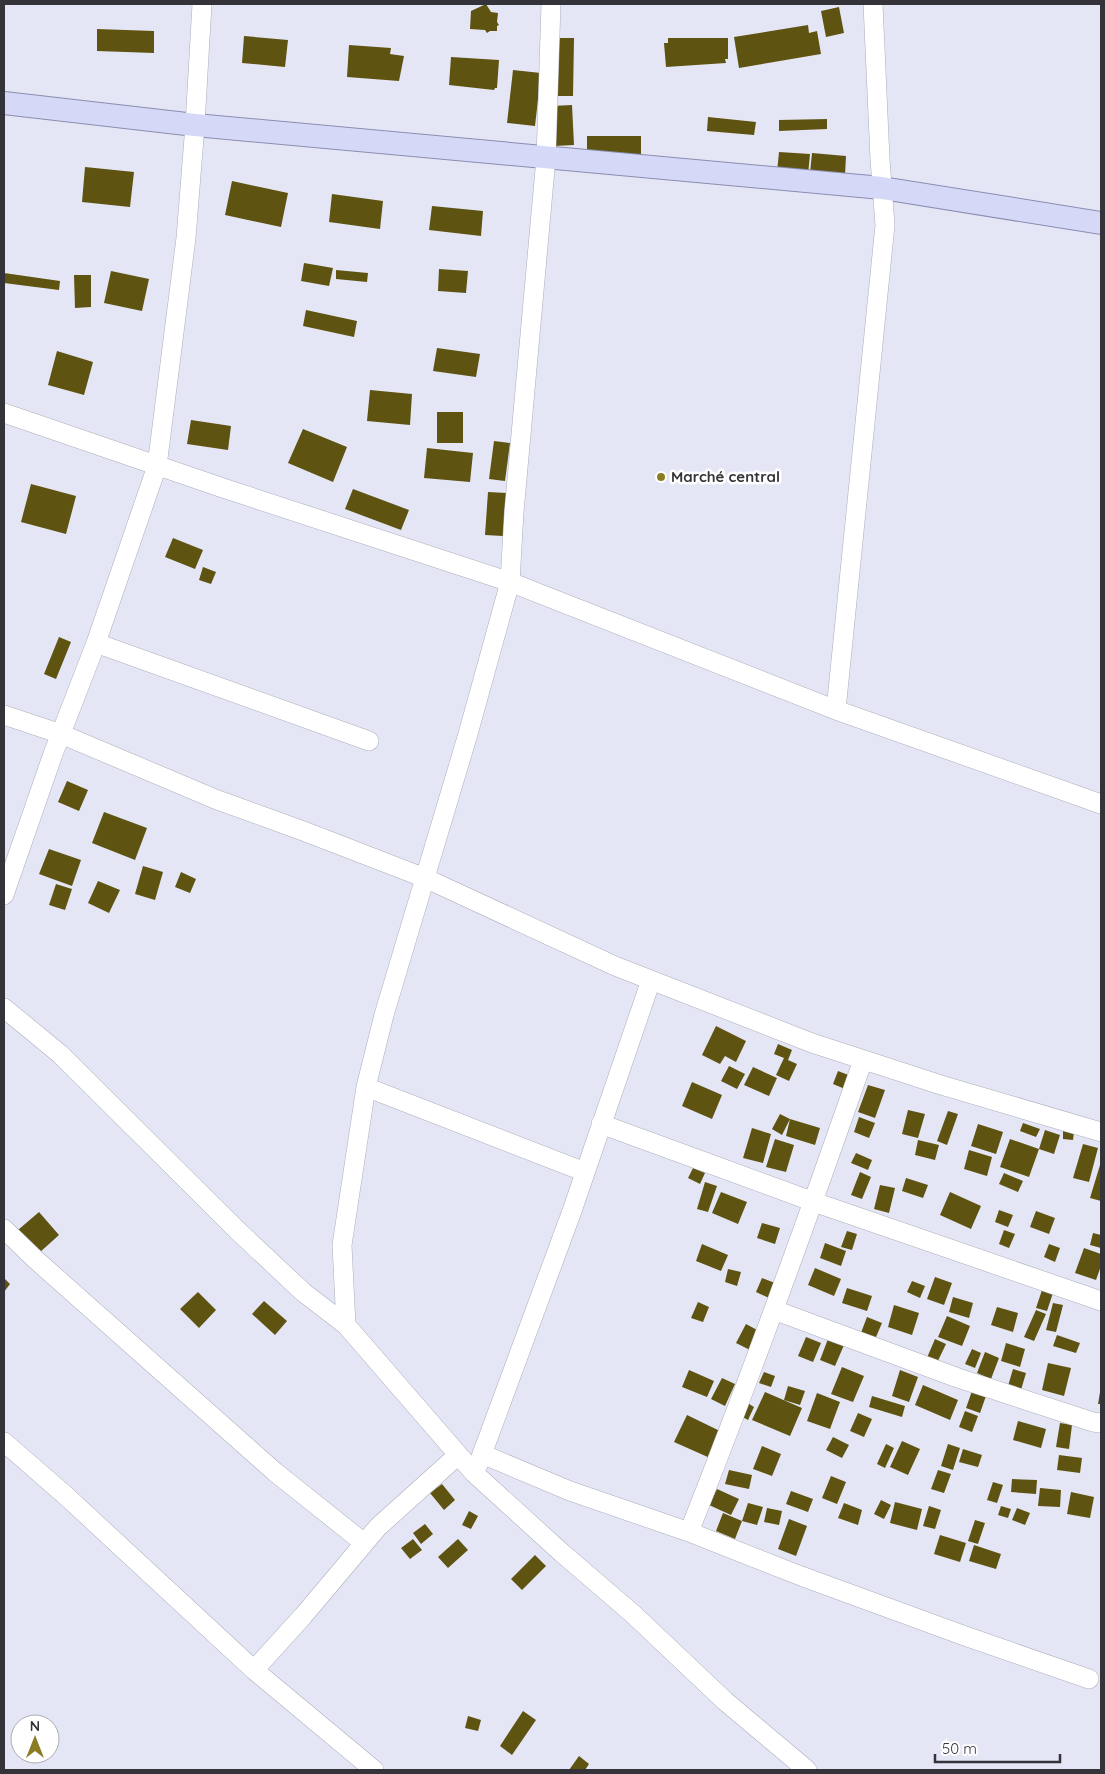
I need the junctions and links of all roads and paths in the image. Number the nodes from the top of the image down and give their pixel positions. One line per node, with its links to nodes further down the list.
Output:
1 (202, 4): 5 (street)
2 (551, 4): 6 (street)
3 (873, 4): 7 (street)
4 (4, 103): 5 (main road)
5 (195, 125): 6 (main road); 10 (street)
6 (546, 158): 7 (main road); 11 (street)
7 (882, 188): 8 (main road); 13 (street)
8 (1101, 223)
9 (4, 413): 10 (street)
10 (157, 466): 11 (street); 12 (street)
11 (510, 582): 13 (street); 18 (street)
12 (96, 643): 15 (street); 16 (street)
13 (836, 710): 17 (street)
14 (4, 715): 15 (street)
15 (61, 734): 18 (street); 19 (street)
16 (369, 741)
17 (1101, 804)
18 (425, 878): 20 (street); 23 (street)
19 (4, 895)
20 (651, 980): 22 (street); 24 (street)
21 (4, 1008): 31 (street)
22 (863, 1060): 25 (street); 27 (street)
23 (366, 1088): 26 (street); 31 (street)
24 (601, 1124): 26 (street); 27 (street)
25 (1101, 1132)
26 (585, 1172): 34 (street)
27 (814, 1202): 29 (street); 30 (street)
28 (4, 1229): 38 (street)
29 (1101, 1301)
30 (774, 1310): 32 (street); 37 (street)
31 (346, 1325): 35 (street)
32 (1101, 1423)
33 (4, 1442): 39 (street)
34 (482, 1454): 36 (street); 37 (street)
35 (458, 1455): 36 (street); 38 (street)
36 (474, 1473): 42 (street)
37 (689, 1532): 40 (street)
38 (364, 1543): 39 (street)
39 (254, 1670): 41 (street)
40 (1089, 1679)
41 (374, 1770)
42 (807, 1770)

